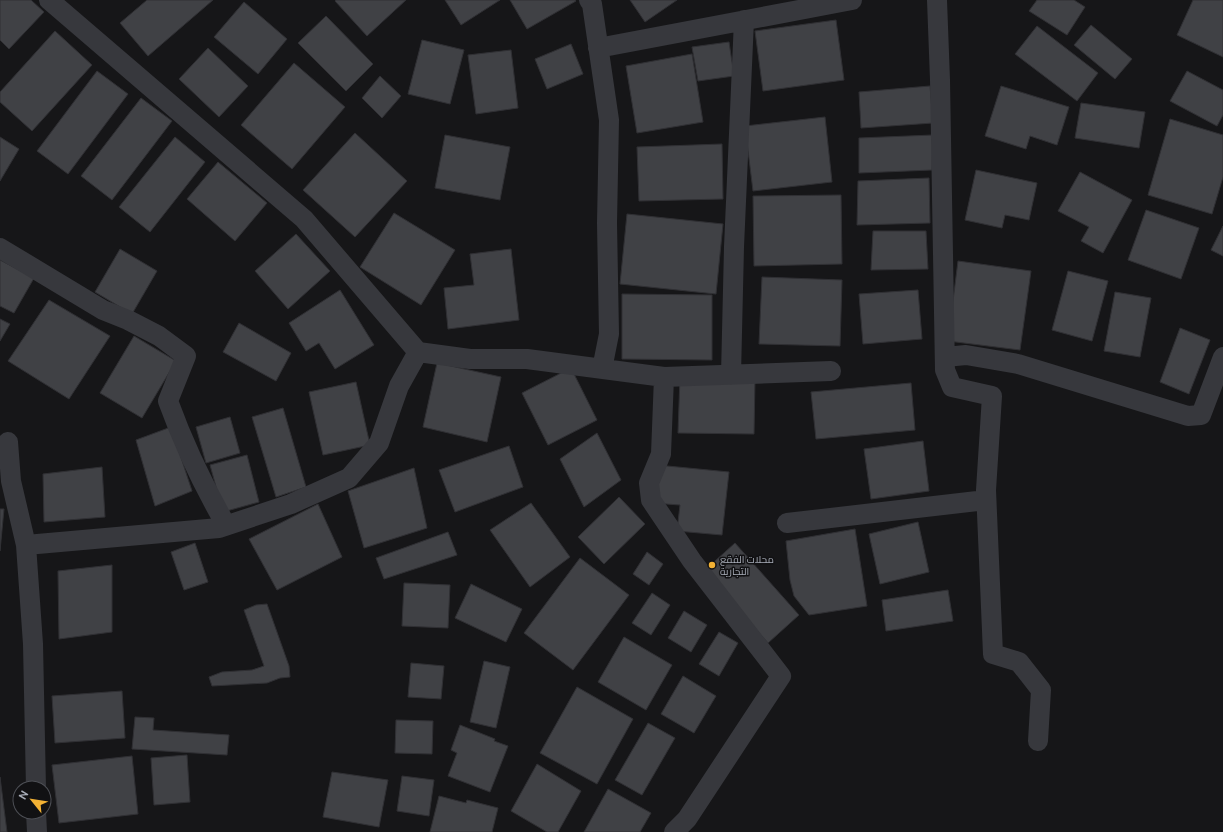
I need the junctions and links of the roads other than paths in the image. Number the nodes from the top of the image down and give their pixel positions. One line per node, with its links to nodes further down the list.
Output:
1 (50, 0): 8 (street)
2 (589, 0): 6 (street)
3 (852, 0): 5 (street)
4 (937, 0): 9 (street)
5 (744, 20): 6 (street); 13 (street)
6 (598, 48): 11 (street)
7 (0, 248): 18 (street)
8 (418, 352): 11 (street); 18 (street)
9 (945, 357): 10 (street); 16 (street)
10 (1223, 357)
11 (602, 370): 14 (street)
12 (831, 371): 13 (street)
13 (731, 374): 14 (street)
14 (664, 376): 24 (street)
15 (8, 442): 19 (street)
16 (986, 500): 17 (street); 20 (street)
17 (787, 523)
18 (226, 525): 19 (street)
19 (26, 545): 21 (street)
20 (1038, 742)
21 (36, 780)
22 (36, 820): 23 (street)
23 (37, 832)
24 (674, 832)

